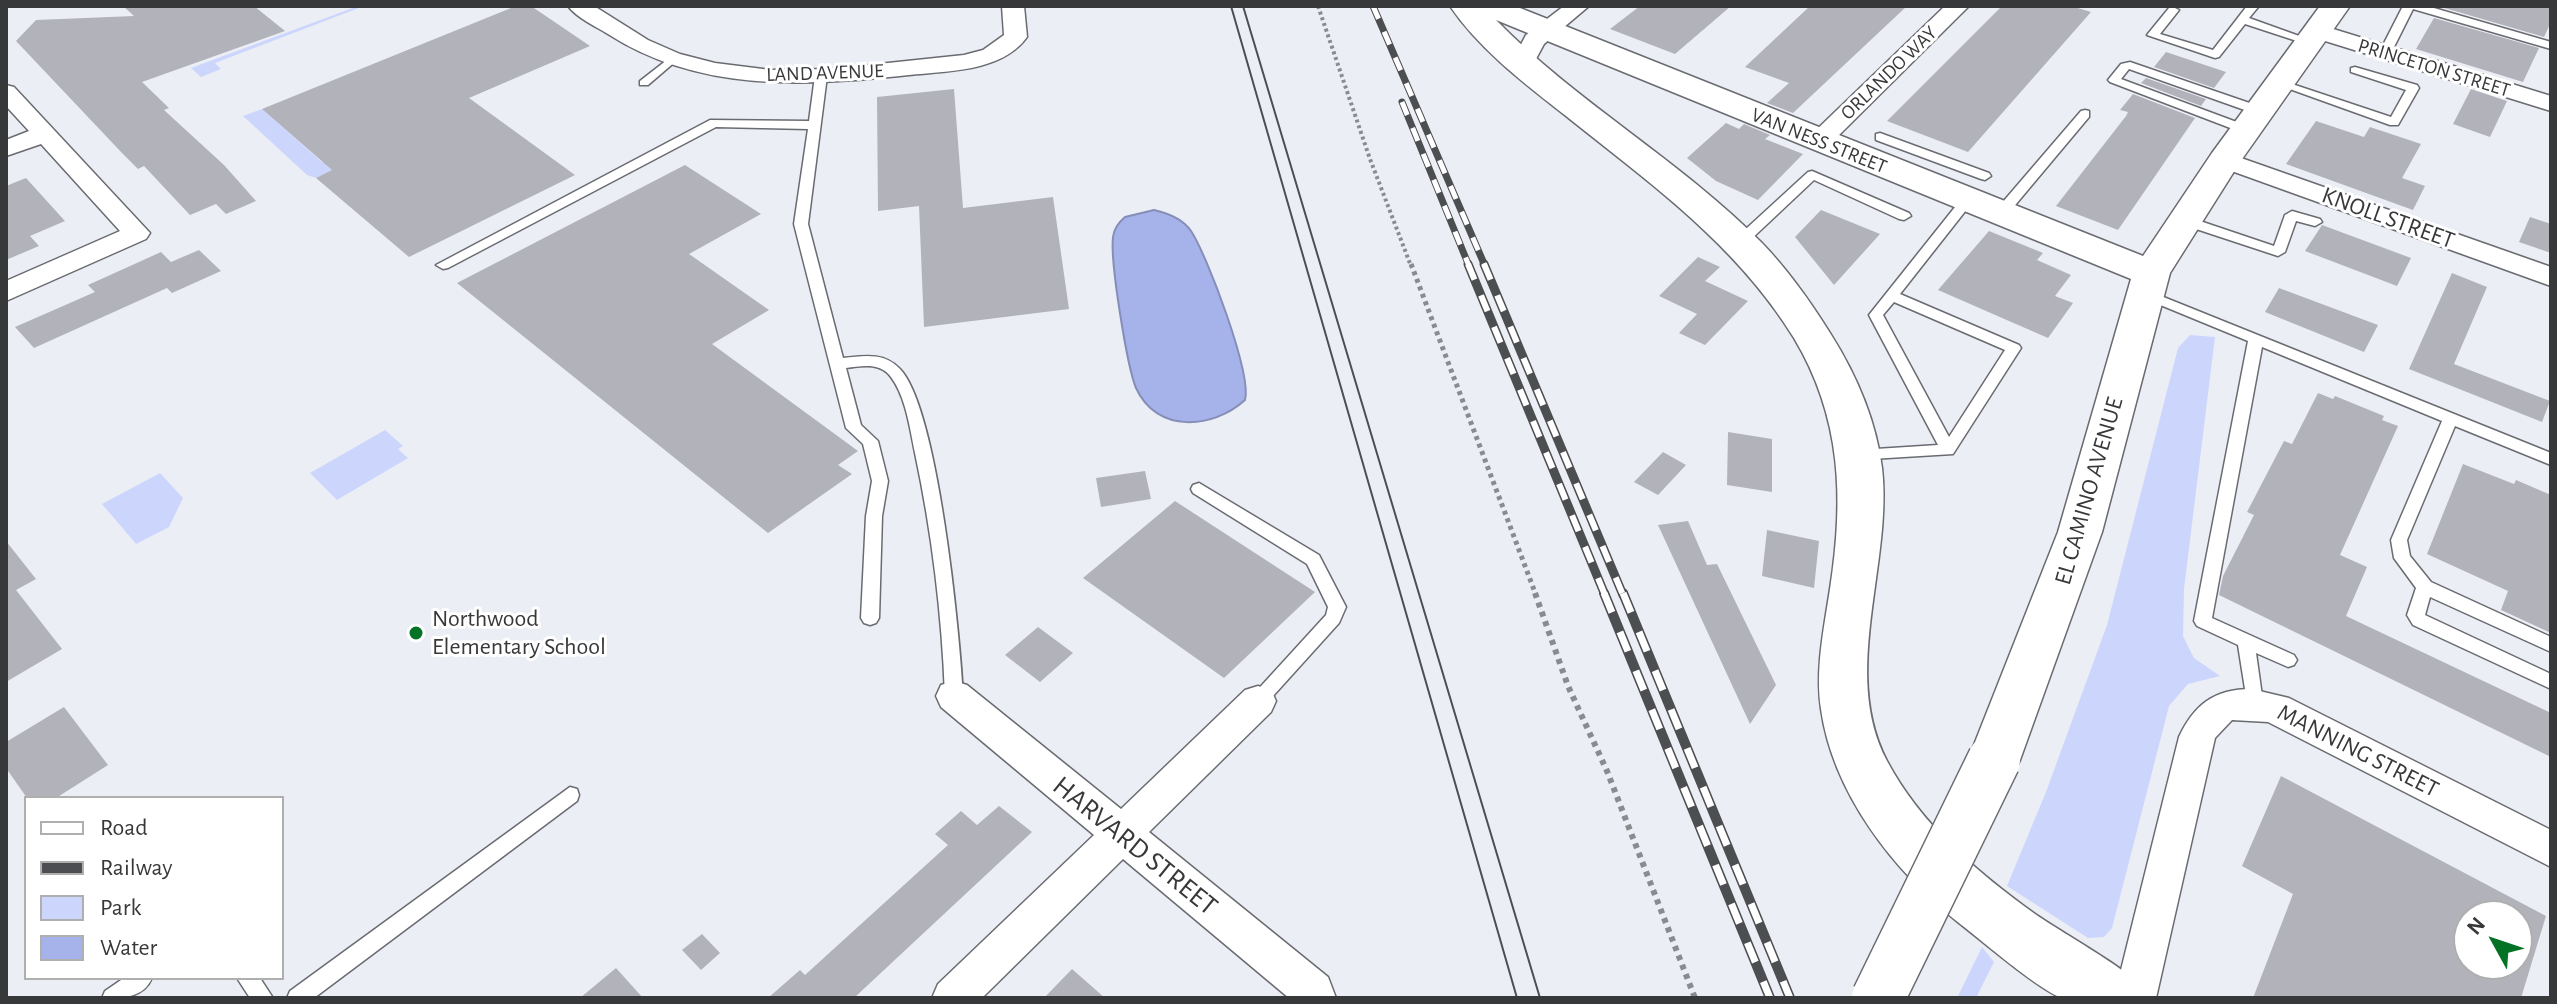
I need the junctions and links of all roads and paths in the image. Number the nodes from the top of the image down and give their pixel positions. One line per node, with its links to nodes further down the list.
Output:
1 (579, 6): 16 (street, LAND AVENUE)
2 (1013, 6): 20 (street, LAND AVENUE)
3 (1318, 6): 72 (path)
4 (1465, 6): 18 (street)
5 (1488, 6): 13 (street, VAN NESS STREET)
6 (1578, 6): 13 (street)
7 (1958, 6): 31 (street, ORLANDO WAY)
8 (2253, 6): 11 (lane)
9 (2412, 6): 14 (lane); 15 (lane)
10 (2173, 10): 11 (lane)
11 (2243, 20): 12 (lane)
12 (2320, 26): 15 (street, PRINCETON STREET); 22 (street, EL CAMINO AVENUE)
13 (1545, 31): 17 (street, VAN NESS STREET); 18 (street)
14 (2551, 46)
15 (2385, 53): 24 (street, PRINCETON STREET)
16 (672, 59): 20 (street, LAND AVENUE); 21 (lane)
17 (1613, 59): 29 (street); 31 (street, VAN NESS STREET)
18 (1522, 65): 29 (street)
19 (2355, 70): 22 (lane)
20 (821, 76): 27 (lane)
21 (644, 83)
22 (2279, 83): 26 (street, EL CAMINO AVENUE)
23 (6, 92): 28 (street)
24 (2551, 104)
25 (2085, 114): 36 (lane)
26 (2253, 120): 26 (lane); 33 (street, EL CAMINO AVENUE)
27 (814, 125): 41 (lane); 47 (lane)
28 (45, 134): 32 (street); 44 (street)
29 (1613, 134): 40 (street)
30 (1880, 137): 34 (lane)
31 (1819, 141): 34 (street, VAN NESS STREET)
32 (6, 149)
33 (2224, 160): 38 (street, EL CAMINO AVENUE); 42 (street, KNOLL STREET)
34 (1920, 166): 35 (street, VAN NESS STREET)
35 (1977, 188): 36 (street, VAN NESS STREET); 45 (lane)
36 (2001, 213): 43 (street, VAN NESS STREET)
37 (1904, 216): 40 (lane)
38 (2183, 220): 39 (lane); 43 (street, EL CAMINO AVENUE)
39 (2315, 222)
40 (1741, 241): 50 (street)
41 (443, 265)
42 (2551, 277)
43 (2148, 284): 46 (lane); 73 (street, EL CAMINO AVENUE, bridge)
44 (6, 292)
45 (1891, 295): 49 (lane); 49 (lane)
46 (2256, 338): 48 (lane); 55 (lane)
47 (836, 364): 54 (lane); 59 (lane)
48 (2451, 417): 51 (lane); 53 (lane)
49 (1948, 450): 50 (lane)
50 (1860, 456): 74 (street)
51 (2551, 459)
52 (1199, 489): 60 (lane)
53 (2425, 587): 56 (lane); 58 (lane)
54 (870, 618)
55 (2246, 641): 57 (lane); 61 (lane)
56 (2551, 645)
57 (2288, 660)
58 (2551, 682)
59 (954, 696): 63 (street, HARVARD STREET)
60 (1258, 701): 63 (street)
61 (2254, 703): 64 (street, MANNING STREET); 75 (street, MANNING STREET)
62 (570, 795): 69 (lane)
63 (1120, 835): 70 (street); 71 (street, HARVARD STREET)
64 (2551, 849)
65 (139, 980): 67 (lane)
66 (249, 980): 68 (lane)
67 (112, 998)
68 (263, 998)
69 (297, 998)
70 (953, 998)
71 (1315, 998)
72 (1695, 998)
73 (1878, 998)
74 (2113, 998)
75 (2135, 998)

